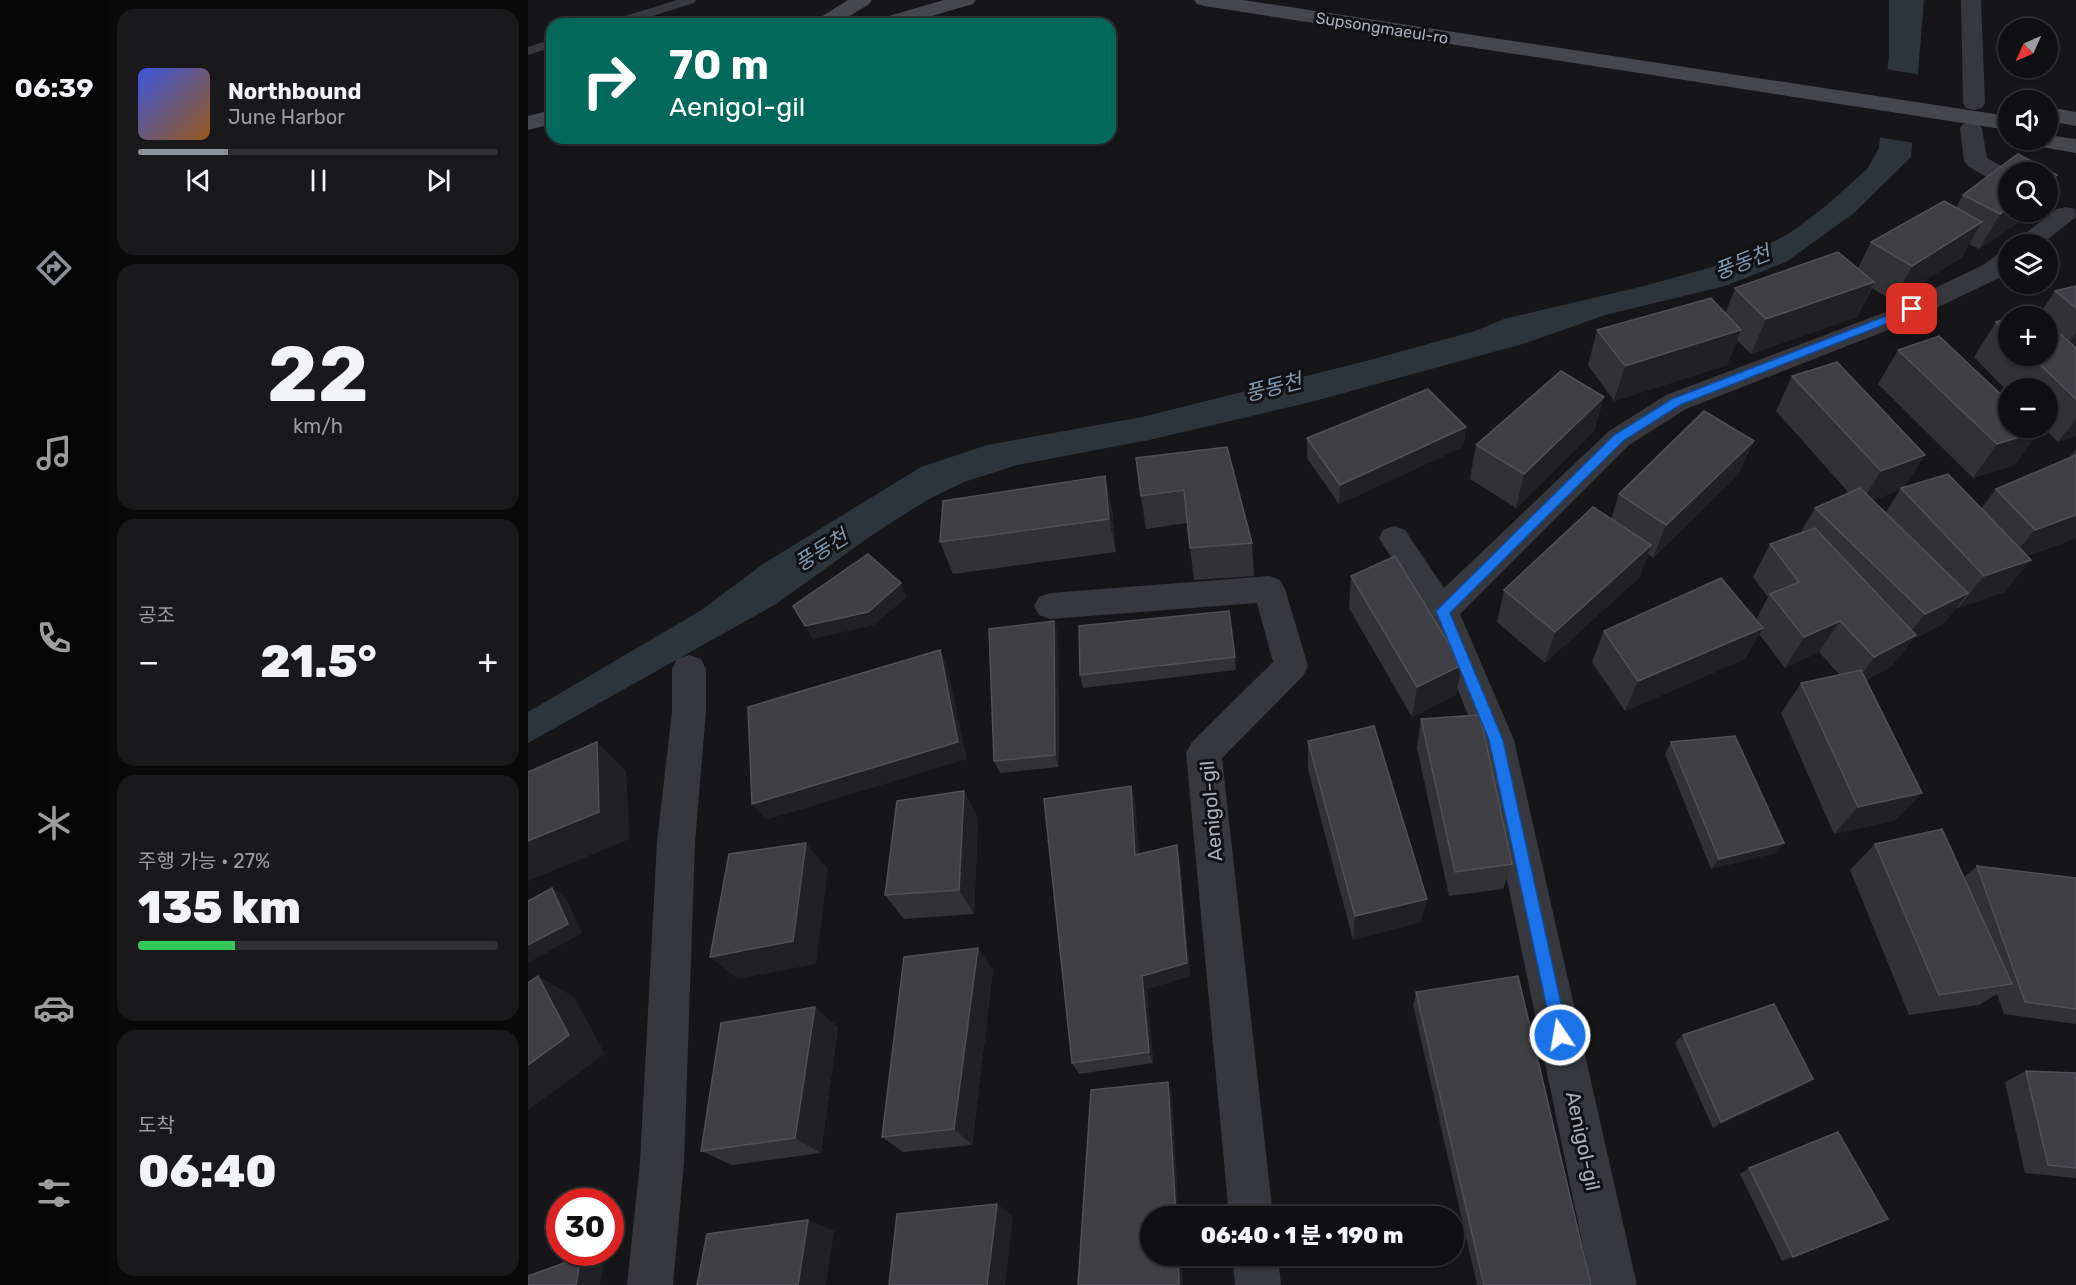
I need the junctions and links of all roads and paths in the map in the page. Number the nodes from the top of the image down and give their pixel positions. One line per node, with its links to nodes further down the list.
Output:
1 (690, 0): 6 (lane)
2 (861, 0): 7 (main road)
3 (966, 0): 8 (main road)
4 (1204, 0): 9 (main road, Supsongmaeul-ro)
5 (1971, 0): 12 (street)
6 (633, 18)
7 (832, 18)
8 (903, 18)
9 (1472, 42): 12 (main road); 17 (main road, Supsongmaeul-ro); 19 (main road)
10 (546, 45): 11 (lane)
11 (528, 51)
12 (1974, 103): 13 (main road)
13 (1998, 107)
14 (2058, 116): 16 (main road)
15 (546, 118): 18 (main road)
16 (2076, 119)
17 (1998, 121)
18 (528, 123)
19 (1960, 127): 21 (main road); 25 (street)
20 (2058, 130): 22 (main road)
21 (1998, 133)
22 (2076, 133)
23 (2058, 143): 24 (main road)
24 (2076, 146)
25 (1998, 174)
26 (2063, 214): 27 (street)
27 (2039, 234)
28 (1998, 266): 31 (street)
29 (1394, 538): 31 (street, Aenigol-gil)
30 (1050, 606): 33 (street, Aenigol-gil)
31 (1442, 611): 37 (street, Aenigol-gil)
32 (689, 669): 35 (street)
33 (1250, 1206)
34 (1256, 1266): 36 (street)
35 (650, 1285)
36 (1258, 1285)
37 (1614, 1285)

